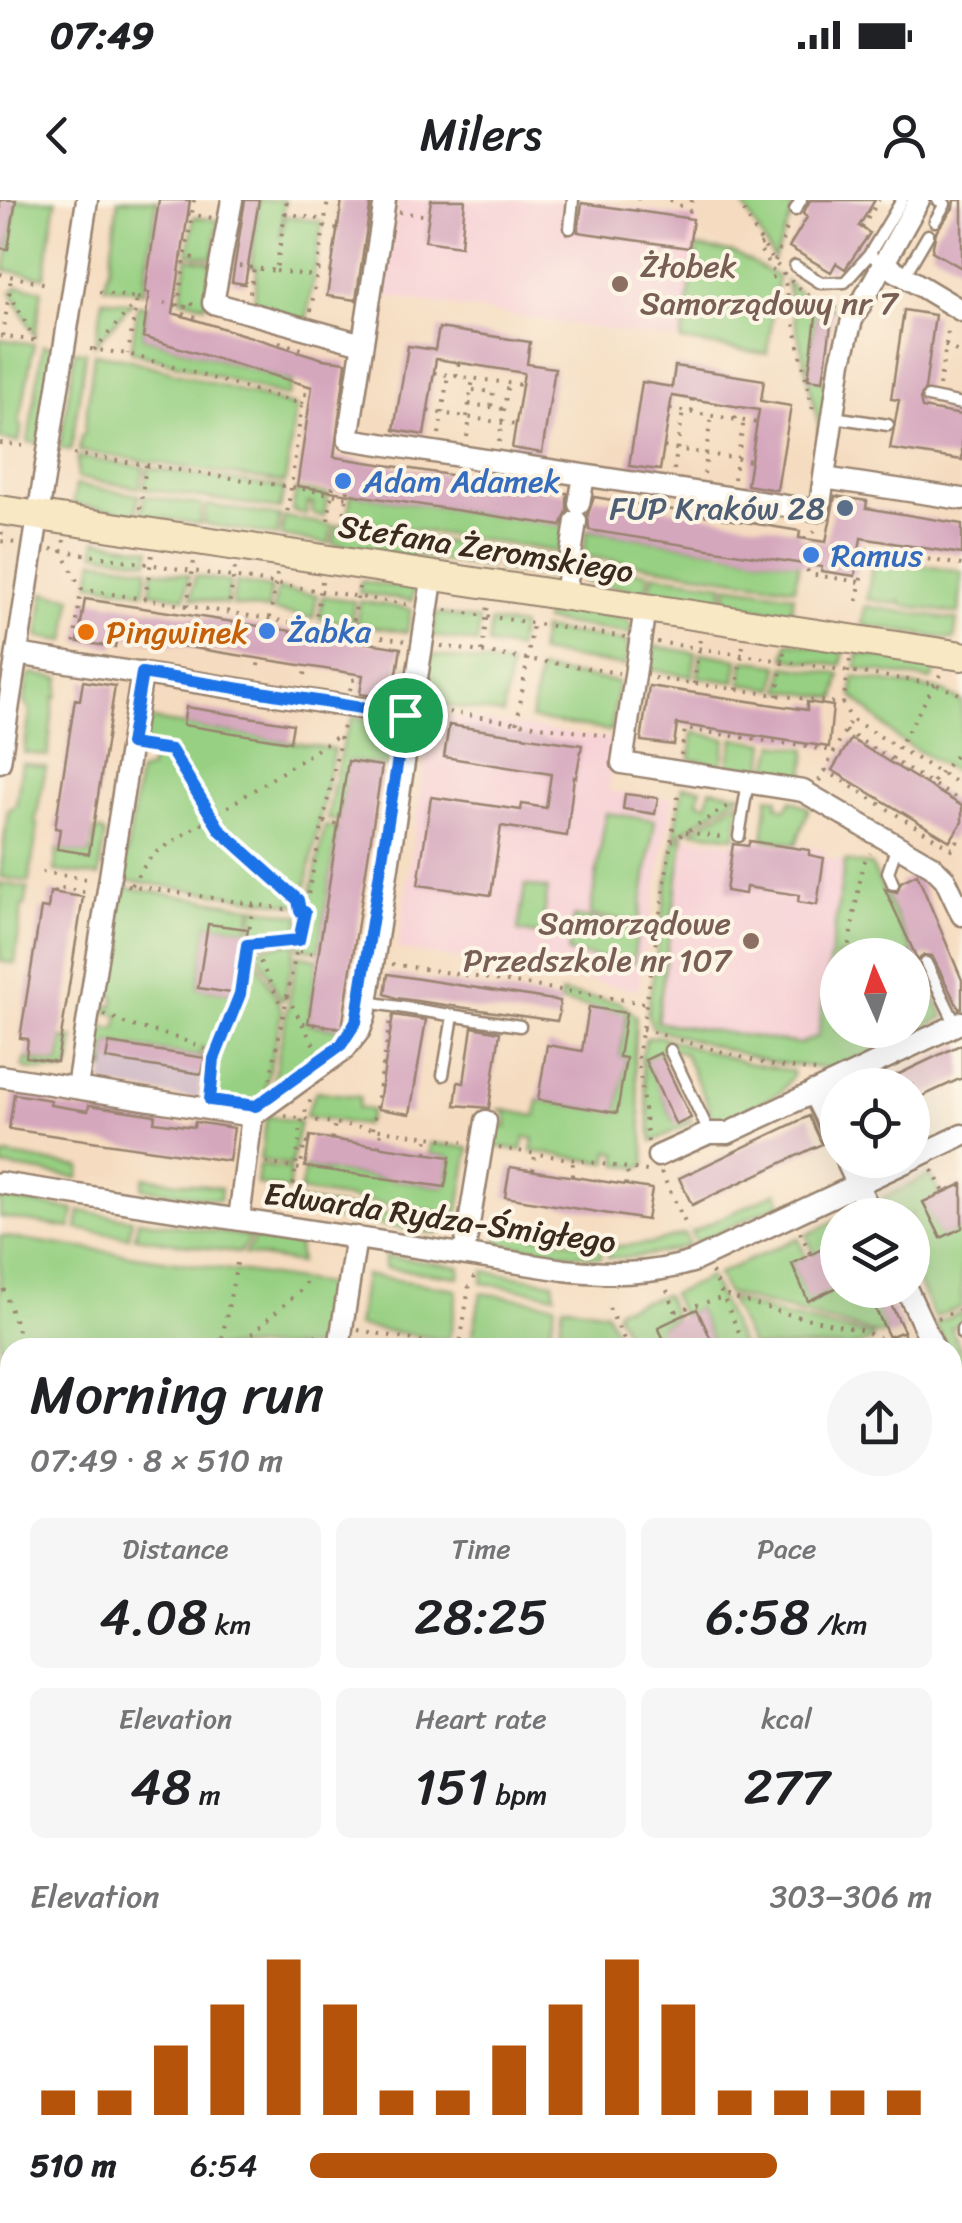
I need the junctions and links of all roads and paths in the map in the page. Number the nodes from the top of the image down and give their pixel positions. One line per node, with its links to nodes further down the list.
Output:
1 (87, 200): 117 (street)
2 (194, 200): 17 (path)
3 (286, 200): 18 (path)
4 (328, 200): 21 (path)
5 (573, 200): 22 (lane)
6 (638, 200): 16 (path)
7 (670, 200): 8 (path)
8 (692, 200)
9 (879, 200): 23 (path)
10 (902, 200): 28 (lane)
11 (919, 200): 28 (street)
12 (938, 200): 20 (lane)
13 (798, 205): 30 (path)
14 (390, 206): 19 (path); 56 (street)
15 (227, 209): 17 (path); 56 (street)
16 (637, 211)
17 (190, 214): 27 (path)
18 (284, 214): 21 (path); 34 (path)
19 (429, 216)
20 (935, 221)
21 (324, 224): 24 (path); 36 (path)
22 (570, 228)
23 (862, 228)
24 (338, 229)
25 (928, 235): 39 (lane)
26 (762, 244): 41 (path)
27 (184, 256): 29 (path); 49 (path)
28 (875, 259): 32 (lane); 39 (street); 83 (street)
29 (214, 260)
30 (774, 263)
31 (234, 265): 33 (path)
32 (795, 266)
33 (254, 268): 34 (path); 45 (path)
34 (276, 271): 36 (path)
35 (331, 272): 36 (path)
36 (318, 273): 54 (path)
37 (0, 274): 40 (path)
38 (783, 274): 83 (path)
39 (904, 276): 53 (street)
40 (12, 278): 42 (path); 43 (path)
41 (766, 280)
42 (47, 284)
43 (9, 292): 55 (path); 55 (path)
44 (100, 292): 46 (path)
45 (250, 292)
46 (136, 300): 47 (path); 58 (path); 58 (path)
47 (151, 300)
48 (164, 303): 49 (path)
49 (178, 306): 50 (path)
50 (185, 307): 51 (path); 52 (path)
51 (207, 308)
52 (183, 316)
53 (956, 316): 57 (path)
54 (310, 322)
55 (1, 336)
56 (362, 344): 97 (street)
57 (945, 345): 59 (path); 71 (path)
58 (128, 354): 73 (path)
59 (962, 354)
60 (458, 363): 64 (path)
61 (502, 370): 66 (path)
62 (434, 373): 63 (path)
63 (448, 375): 64 (path); 84 (path)
64 (456, 376): 65 (path)
65 (473, 378): 66 (path); 69 (path)
66 (500, 382): 67 (path)
67 (508, 383): 68 (path); 78 (path)
68 (522, 385)
69 (472, 390): 74 (path); 77 (path)
70 (313, 395): 73 (path)
71 (932, 396): 75 (lane)
72 (693, 400): 82 (path)
73 (302, 404): 107 (path)
74 (469, 404): 77 (path); 86 (path)
75 (962, 404)
76 (736, 406): 87 (path)
77 (492, 407): 78 (path)
78 (504, 409): 90 (path)
79 (670, 409): 81 (path)
80 (428, 411): 84 (path)
81 (683, 411): 82 (path); 96 (path)
82 (692, 412): 85 (path)
83 (823, 413): 92 (lane); 106 (street)
84 (442, 414): 86 (path); 97 (path)
85 (711, 415): 87 (path); 99 (path)
86 (467, 417): 90 (path)
87 (735, 419): 88 (path)
88 (744, 420): 89 (path); 100 (path)
89 (757, 422)
90 (502, 423): 91 (path); 102 (path)
91 (516, 425)
92 (888, 425)
93 (0, 442): 94 (path)
94 (23, 446)
95 (664, 448): 96 (path)
96 (677, 450): 99 (path); 103 (path)
97 (436, 453): 102 (street)
98 (74, 454): 104 (path)
99 (706, 454): 100 (path)
100 (738, 459): 101 (path); 112 (path)
101 (751, 461)
102 (496, 462): 105 (street)
103 (675, 464)
104 (146, 465): 107 (path); 115 (path)
105 (584, 476): 112 (street); 145 (street)
106 (824, 478): 112 (street); 113 (street)
107 (290, 486): 110 (path); 116 (path)
108 (333, 486): 110 (path)
109 (348, 489): 111 (path)
110 (332, 494): 111 (path); 118 (path)
111 (347, 497): 119 (path)
112 (731, 498)
113 (962, 499)
114 (0, 510): 117 (street, Stefana Żeromskiego)
115 (139, 513)
116 (286, 514)
117 (39, 516): 137 (street, Stefana Żeromskiego); 171 (street)
118 (328, 520)
119 (343, 523)
120 (819, 528): 122 (path)
121 (65, 530): 128 (path)
122 (805, 539)
123 (0, 541): 124 (path)
124 (21, 544)
125 (497, 546): 136 (path)
126 (46, 548): 128 (path)
127 (153, 550): 132 (path)
128 (62, 551): 132 (path); 143 (path)
129 (194, 557): 135 (path)
130 (803, 560): 141 (path)
131 (236, 563): 139 (path)
132 (151, 564): 135 (path); 148 (path)
133 (962, 565): 141 (path)
134 (277, 570): 142 (path)
135 (192, 571): 139 (path); 150 (path)
136 (494, 572)
137 (433, 574): 145 (street, Stefana Żeromskiego); 191 (street)
138 (323, 576): 144 (path)
139 (234, 578): 142 (path); 154 (path)
140 (360, 582): 147 (path)
141 (860, 582): 149 (path)
142 (275, 584): 144 (path); 156 (path)
143 (81, 588): 148 (path); 167 (path)
144 (320, 591): 147 (path); 158 (path)
145 (565, 594): 152 (street, Stefana Żeromskiego)
146 (490, 595): 155 (path)
147 (358, 597): 151 (path); 160 (path)
148 (146, 599): 150 (path)
149 (857, 601)
150 (187, 606): 154 (path)
151 (420, 606)
152 (646, 608): 173 (street, Stefana Żeromskiego); 209 (street)
153 (437, 609): 155 (path)
154 (228, 612): 156 (path)
155 (486, 617): 157 (path); 169 (path)
156 (270, 618): 158 (path)
157 (534, 624): 162 (path); 175 (path)
158 (315, 626): 160 (path)
159 (702, 628): 168 (path)
160 (352, 631): 165 (path)
161 (745, 635): 172 (path)
162 (633, 639)
163 (648, 641): 168 (path)
164 (785, 642): 176 (path)
165 (418, 643)
166 (426, 644): 169 (path)
167 (74, 647)
168 (699, 648): 172 (path); 184 (path)
169 (482, 652): 175 (path)
170 (851, 652): 179 (path)
171 (17, 654): 180 (street); 203 (street)
172 (742, 655): 176 (path); 186 (path)
173 (962, 656)
174 (259, 658): 177 (path)
175 (528, 659): 181 (path); 193 (path)
176 (782, 661): 179 (path); 188 (path)
177 (258, 666)
178 (306, 666): 182 (path)
179 (848, 671): 185 (path); 189 (path)
180 (142, 673): 191 (street); 197 (street)
181 (626, 674)
182 (305, 675)
183 (646, 677): 184 (path)
184 (694, 684): 186 (path)
185 (935, 684): 187 (path); 198 (path)
186 (737, 690): 188 (path)
187 (962, 695)
188 (777, 696): 189 (path)
189 (844, 704): 192 (path)
190 (346, 711): 195 (path)
191 (413, 711): 193 (path); 241 (street)
192 (850, 719): 194 (path); 198 (path)
193 (517, 723): 196 (path)
194 (845, 730): 200 (path); 202 (path)
195 (341, 734): 212 (path); 213 (path)
196 (616, 737)
197 (130, 744): 212 (path); 258 (street)
198 (898, 748): 202 (path); 205 (path)
199 (962, 748): 205 (path)
200 (834, 750): 201 (path); 204 (path)
201 (681, 756)
202 (892, 760): 207 (path)
203 (0, 762)
204 (824, 770): 210 (path); 220 (path)
205 (939, 773): 207 (path); 208 (path)
206 (681, 779): 218 (path)
207 (932, 784): 211 (path)
208 (962, 786)
209 (747, 788): 215 (path); 217 (lane); 219 (street)
210 (815, 788)
211 (962, 802)
212 (212, 817): 227 (path); 231 (path)
213 (324, 822): 214 (path); 231 (path)
214 (339, 825)
215 (686, 832): 217 (path); 218 (path)
216 (962, 834): 220 (path)
217 (738, 838)
218 (671, 841): 242 (path)
219 (897, 846): 222 (street); 226 (lane)
220 (952, 849): 222 (path)
221 (864, 864): 233 (path)
222 (938, 871): 232 (street)
223 (42, 872): 224 (path)
224 (100, 881)
225 (116, 883): 227 (path)
226 (893, 884)
227 (131, 886): 230 (path)
228 (55, 892): 229 (path)
229 (83, 892)
230 (254, 904): 231 (path); 235 (path)
231 (302, 912): 234 (path)
232 (962, 915)
233 (850, 938)
234 (299, 940): 235 (path); 236 (path)
235 (248, 946): 244 (path); 253 (path)
236 (296, 951): 237 (path); 240 (path)
237 (318, 955)
238 (377, 961): 242 (path)
239 (930, 970): 248 (lane)
240 (287, 996): 244 (path); 247 (path)
241 (367, 1002): 243 (lane); 263 (street)
242 (646, 1003): 250 (path)
243 (392, 1006): 245 (lane); 268 (path)
244 (285, 1007): 260 (path)
245 (453, 1016): 249 (lane); 256 (lane)
246 (119, 1018): 253 (path)
247 (303, 1023): 251 (path); 254 (path)
248 (959, 1023): 259 (street)
249 (520, 1026)
250 (642, 1028): 255 (path); 278 (path)
251 (353, 1030)
252 (670, 1050): 270 (lane)
253 (216, 1055): 261 (path)
254 (322, 1059)
255 (820, 1069)
256 (444, 1075)
257 (0, 1076): 258 (street)
258 (77, 1087): 263 (street)
259 (813, 1092): 262 (street); 270 (street)
260 (267, 1094)
261 (210, 1102)
262 (820, 1106)
263 (252, 1116): 297 (street)
264 (285, 1116): 265 (path)
265 (303, 1117): 267 (path); 284 (path)
266 (486, 1121): 302 (street)
267 (335, 1124): 268 (path); 273 (path)
268 (374, 1129): 269 (path)
269 (382, 1130): 272 (path); 276 (path)
270 (709, 1133): 278 (street)
271 (962, 1135): 281 (street, Edwarda Rydza-Śmigłego)
272 (428, 1136): 275 (path); 279 (path)
273 (332, 1139)
274 (309, 1142): 284 (path)
275 (471, 1143)
276 (379, 1146)
277 (492, 1146): 280 (path)
278 (653, 1149)
279 (426, 1153)
280 (535, 1154): 282 (path); 286 (path)
281 (930, 1155)
282 (573, 1160): 285 (path); 287 (path)
283 (257, 1162): 284 (path)
284 (296, 1168): 295 (path)
285 (628, 1169): 292 (path); 298 (path)
286 (533, 1170)
287 (572, 1176)
288 (930, 1176): 294 (path)
289 (855, 1178): 293 (street)
290 (876, 1178): 293 (street, Edwarda Rydza-Śmigłego)
291 (0, 1183): 297 (street, Edwarda Rydza-Śmigłego)
292 (626, 1185)
293 (858, 1185): 296 (street); 302 (street, Edwarda Rydza-Śmigłego)
294 (944, 1192)
295 (292, 1195)
296 (864, 1198)
297 (239, 1220): 300 (street, Edwarda Rydza-Śmigłego)
298 (688, 1229)
299 (800, 1232): 301 (path)
300 (356, 1237): 302 (street, Edwarda Rydza-Śmigłego); 320 (street)
301 (811, 1255)
302 (472, 1261): 322 (path)
303 (238, 1264): 318 (path)
304 (712, 1272): 308 (path)
305 (307, 1274): 319 (path)
306 (0, 1279): 317 (path)
307 (666, 1290): 312 (path)
308 (723, 1297): 312 (path); 324 (path); 325 (path)
309 (609, 1308): 323 (path)
310 (915, 1308): 327 (street)
311 (962, 1310): 314 (path)
312 (676, 1311): 313 (path)
313 (678, 1318)
314 (930, 1322)
315 (350, 1328): 321 (path)
316 (913, 1330): 326 (path)
317 (21, 1338)
318 (222, 1338)
319 (247, 1338)
320 (336, 1338)
321 (411, 1338)
322 (460, 1338)
323 (623, 1338)
324 (741, 1338)
325 (879, 1338)
326 (893, 1338)
327 (929, 1338)

